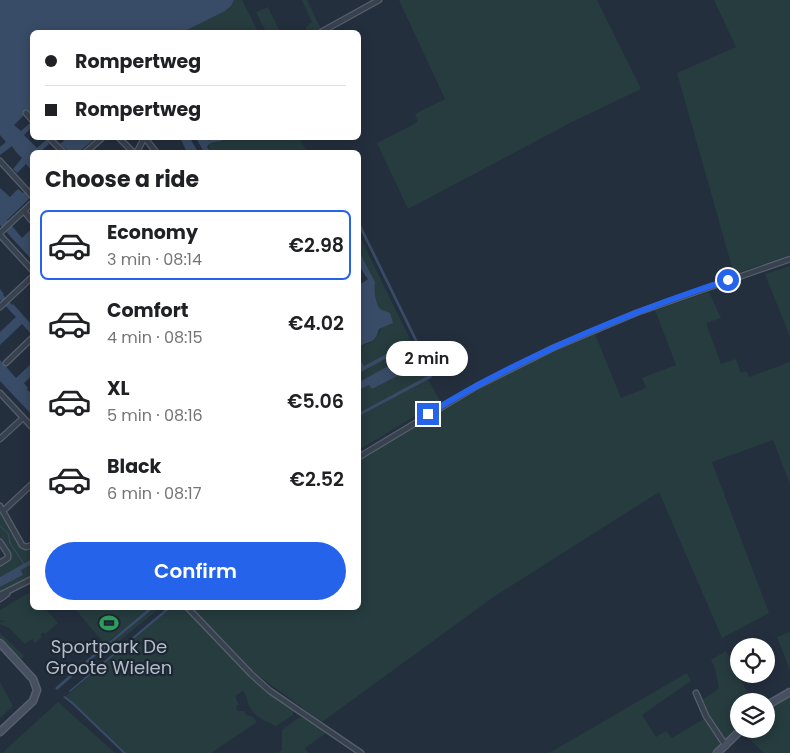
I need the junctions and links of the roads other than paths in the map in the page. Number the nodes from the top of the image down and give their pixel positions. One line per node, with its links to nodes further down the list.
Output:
1 (379, 0): 2 (street)
2 (325, 30)
3 (26, 113): 4 (street)
4 (30, 118)
5 (51, 140): 9 (street)
6 (100, 140): 10 (street)
7 (120, 140): 11 (street)
8 (146, 140): 12 (street)
9 (61, 150)
10 (88, 150)
11 (130, 150)
12 (154, 150)
13 (0, 161): 14 (street)
14 (30, 194)
15 (30, 205): 16 (street)
16 (24, 211): 17 (street); 18 (street)
17 (30, 218)
18 (1, 232): 19 (street)
19 (6, 241): 20 (street); 22 (street)
20 (0, 246)
21 (790, 259): 31 (street)
22 (30, 268)
23 (30, 279): 24 (street)
24 (1, 306)
25 (30, 340): 26 (street)
26 (6, 363)
27 (0, 393): 28 (street)
28 (24, 418): 29 (street); 30 (street)
29 (30, 425)
30 (0, 439)
31 (361, 456)
32 (30, 486): 34 (street)
33 (0, 506): 34 (street)
34 (3, 511): 36 (street)
35 (0, 542): 37 (street)
36 (30, 546)
37 (0, 563)
38 (30, 580): 39 (street)
39 (0, 597)
40 (190, 610): 48 (street)
41 (0, 643): 45 (street)
42 (790, 692): 44 (street)
43 (696, 693): 47 (street)
44 (775, 701)
45 (0, 732)
46 (734, 738): 47 (street)
47 (726, 746): 49 (street)
48 (362, 753)
49 (717, 753)

